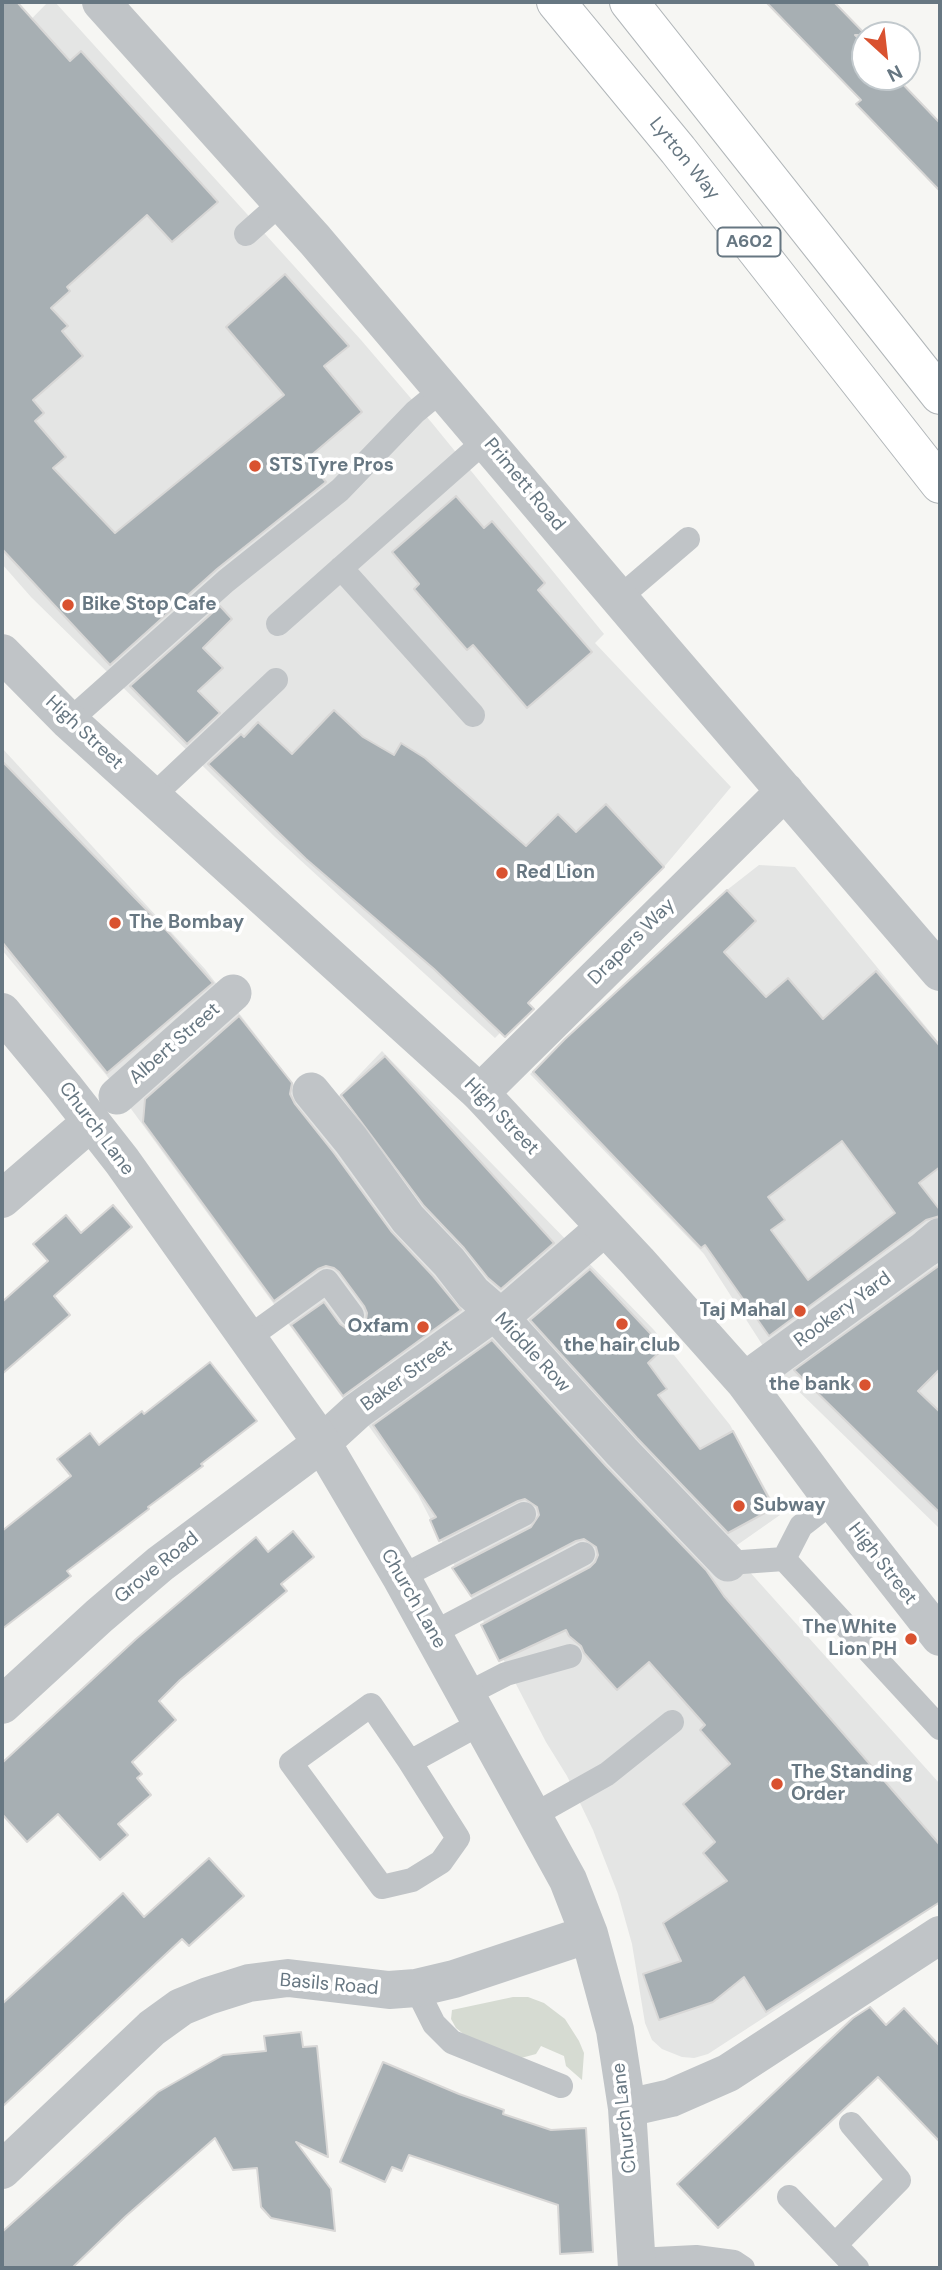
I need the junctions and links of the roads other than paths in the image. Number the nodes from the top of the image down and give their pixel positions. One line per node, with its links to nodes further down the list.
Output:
1 (102, 2): 4 (street, Primett Road)
2 (556, 2): 9 (main road, Lytton Way / A602)
3 (629, 2): 7 (main road, A602)
4 (282, 202): 5 (lane); 6 (street, Primett Road)
5 (246, 233)
6 (443, 389): 8 (street, Primett Road); 17 (lane)
7 (940, 395)
8 (486, 440): 11 (lane); 12 (street, Primett Road)
9 (940, 484)
10 (688, 539): 12 (lane)
11 (341, 568): 13 (lane); 16 (lane)
12 (619, 598): 18 (street, Primett Road)
13 (278, 624)
14 (2, 653): 17 (street, High Street)
15 (275, 680): 19 (lane)
16 (473, 715)
17 (69, 721): 19 (street, High Street)
18 (785, 791): 20 (street, Primett Road); 24 (street, Drapers Way)
19 (152, 797): 24 (street, High Street)
20 (940, 972)
21 (233, 993): 25 (street, Albert Street)
22 (2, 1012): 25 (street, Church Lane)
23 (311, 1091): 30 (street, Middle Row)
24 (480, 1093): 27 (street, High Street)
25 (104, 1109): 26 (street, Albert Street); 31 (street, Church Lane)
26 (2, 1199)
27 (605, 1227): 30 (street, Baker Street); 32 (street, High Street)
28 (934, 1242): 32 (street, Rookery Yard)
29 (352, 1315): 31 (lane)
30 (498, 1315): 33 (street, Baker Street); 38 (street, Middle Row)
31 (248, 1338): 33 (street, Church Lane)
32 (744, 1381): 34 (street, High Street)
33 (322, 1443): 39 (street, Church Lane); 43 (street, Grove Road)
34 (833, 1501): 37 (lane); 41 (street, High Street)
35 (524, 1514): 39 (lane)
36 (583, 1554): 40 (lane)
37 (784, 1559): 38 (lane, Middle Row); 46 (lane)
38 (728, 1563)
39 (401, 1577): 40 (street, Church Lane)
40 (433, 1633): 44 (street, Church Lane)
41 (940, 1637)
42 (570, 1656): 44 (lane)
43 (2, 1704)
44 (475, 1708): 47 (lane); 48 (street, Church Lane)
45 (672, 1722): 48 (lane)
46 (940, 1728)
47 (410, 1762): 47 (lane)
48 (534, 1815): 49 (street, Church Lane)
49 (589, 1934): 51 (street, Basils Road); 53 (street, Church Lane)
50 (940, 1935): 53 (street)
51 (416, 1988): 52 (lane); 55 (street, Basils Road)
52 (561, 2086)
53 (627, 2108): 58 (street, Church Lane)
54 (850, 2123): 57 (lane)
55 (2, 2170)
56 (789, 2197): 57 (lane)
57 (835, 2245): 60 (lane)
58 (636, 2264): 59 (lane)
59 (743, 2268)
60 (857, 2268)

